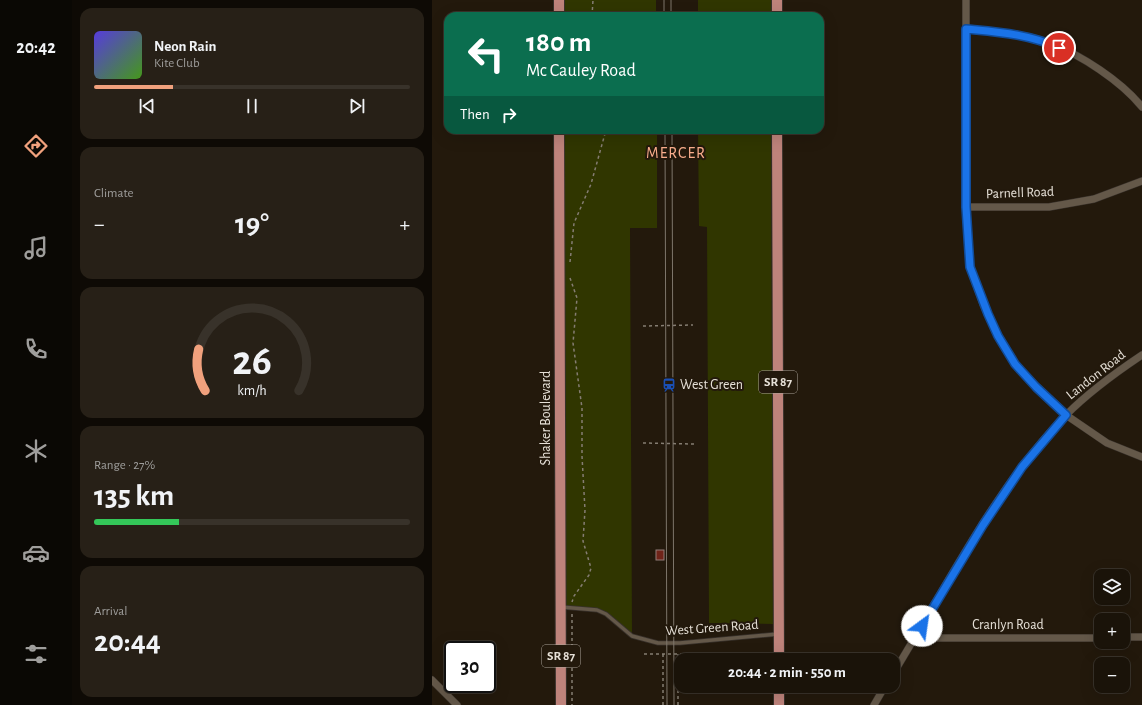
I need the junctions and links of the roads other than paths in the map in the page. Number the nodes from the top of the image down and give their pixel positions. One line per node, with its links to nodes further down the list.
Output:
1 (559, 0): 4 (main road)
2 (777, 0): 5 (main road)
3 (966, 0): 6 (street)
4 (559, 12)
5 (777, 12)
6 (966, 29): 7 (street); 11 (street)
7 (1142, 107)
8 (559, 134): 15 (main road, Shaker Boulevard / SR 87)
9 (777, 134): 16 (main road, SR 87)
10 (1142, 181): 11 (street, Parnell Road)
11 (966, 207): 13 (street)
12 (1142, 356): 13 (street, Landon Road)
13 (1066, 415): 14 (street); 19 (street, Landon Road)
14 (1142, 457)
15 (561, 607): 16 (lane, West Green Road); 27 (main road, Shaker Boulevard / SR 87)
16 (779, 634): 21 (main road, SR 87)
17 (1130, 637): 18 (street)
18 (1142, 637)
19 (915, 638): 20 (street, Cranlyn Road); 22 (street, Landon Road)
20 (1094, 638)
21 (779, 653)
22 (900, 663)
23 (432, 680): 26 (street)
24 (779, 693): 28 (main road)
25 (881, 693): 29 (street)
26 (457, 705)
27 (561, 705)
28 (779, 705)
29 (874, 705)

